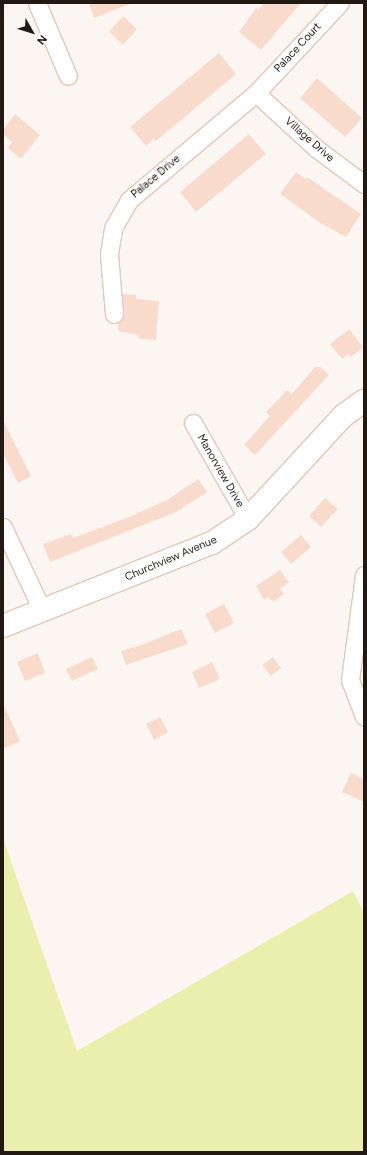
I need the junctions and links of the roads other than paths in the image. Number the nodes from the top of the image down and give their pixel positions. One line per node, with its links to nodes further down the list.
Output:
1 (37, 3): 3 (street)
2 (340, 3): 4 (street, Palace Court)
3 (68, 76)
4 (256, 93): 5 (street, Village Drive); 6 (street, Palace Drive)
5 (364, 184)
6 (114, 314)
7 (364, 401): 9 (street, Churchview Avenue)
8 (193, 423): 9 (street, Manorview Drive)
9 (248, 519): 12 (street, Churchview Avenue)
10 (3, 526): 12 (street)
11 (364, 575): 14 (street)
12 (43, 612): 13 (street, Churchview Avenue)
13 (3, 626)
14 (364, 716)

